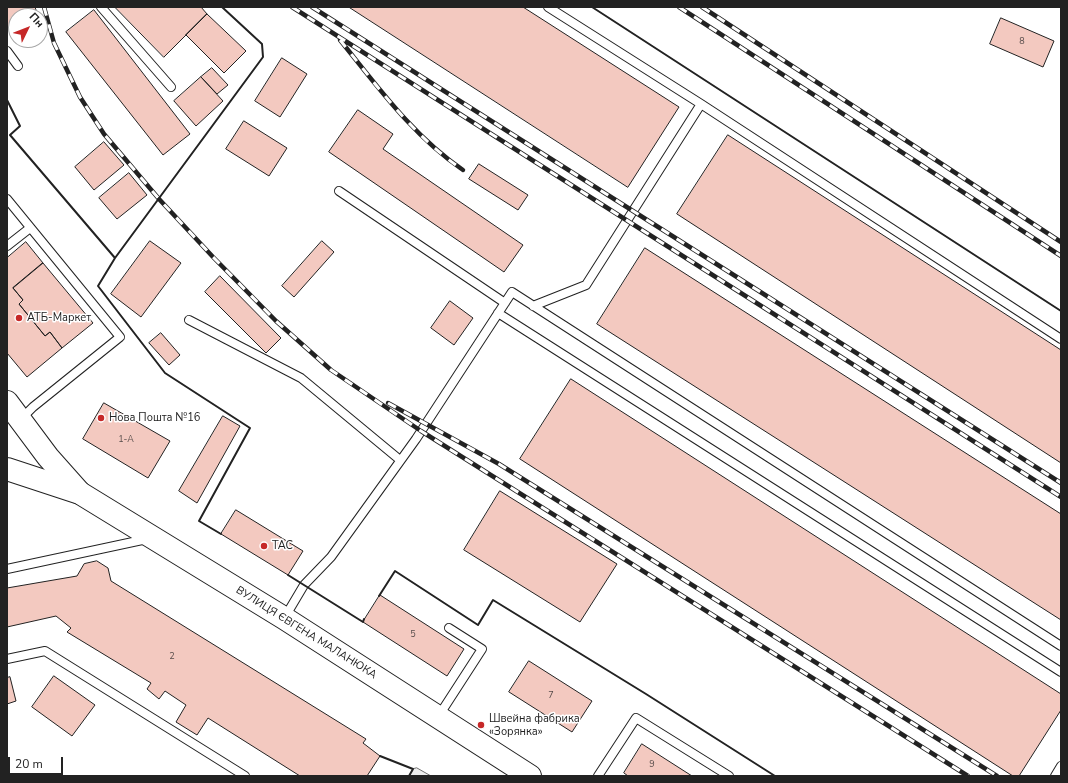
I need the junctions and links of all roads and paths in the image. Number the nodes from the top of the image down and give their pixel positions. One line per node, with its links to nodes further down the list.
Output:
1 (101, 7): 5 (lane)
2 (548, 7): 6 (lane)
3 (7, 51): 4 (lane)
4 (18, 66)
5 (171, 87)
6 (701, 104): 12 (lane); 15 (lane)
7 (339, 191): 11 (lane)
8 (7, 199): 9 (lane)
9 (30, 228): 10 (lane); 17 (lane)
10 (7, 246)
11 (505, 303): 12 (lane); 13 (lane)
12 (533, 306): 25 (lane)
13 (498, 313): 18 (lane); 27 (lane)
14 (189, 320): 18 (lane)
15 (1061, 339)
16 (7, 402): 17 (main road)
17 (20, 419): 20 (main road)
18 (400, 460): 23 (lane)
19 (7, 470): 20 (main road)
20 (80, 493): 21 (main road, ВУЛИЦЯ ЄВГЕНА МАЛАНЮКА)
21 (151, 538): 22 (lane); 23 (main road, ВУЛИЦЯ ЄВГЕНА МАЛАНЮКА)
22 (7, 569)
23 (284, 618): 28 (main road, ВУЛИЦЯ ЄВГЕНА МАЛАНЮКА)
24 (449, 628): 28 (lane)
25 (1061, 646)
26 (7, 659): 30 (lane)
27 (1061, 672)
28 (438, 718): 31 (main road, ВУЛИЦЯ ЄВГЕНА МАЛАНЮКА)
29 (1061, 766): 34 (lane)
30 (246, 776)
31 (530, 776)
32 (599, 776): 33 (lane)
33 (729, 776)
34 (1055, 776)

